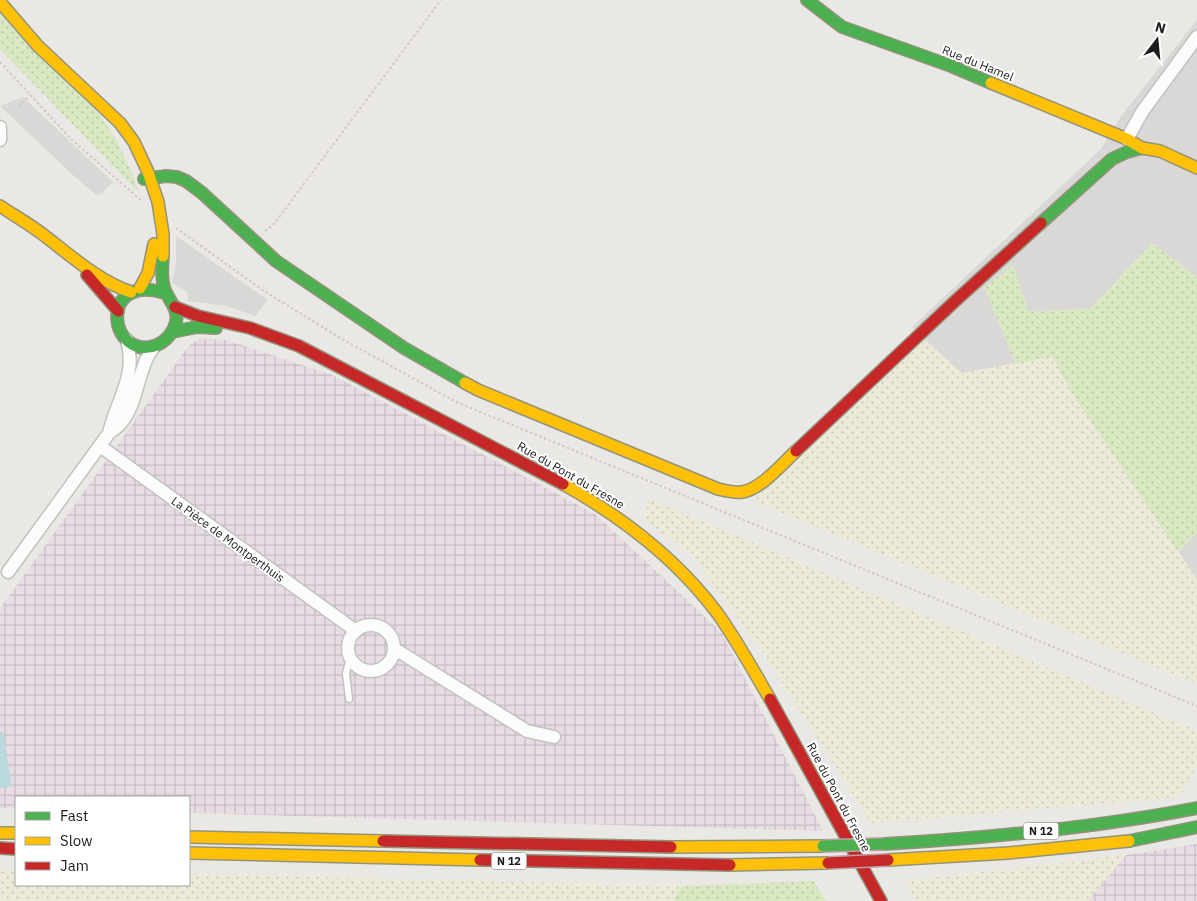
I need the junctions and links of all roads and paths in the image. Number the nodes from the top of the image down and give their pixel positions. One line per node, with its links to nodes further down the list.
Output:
1 (441, 0): 16 (path)
2 (807, 0): 9 (main road, Rue du Hamel)
3 (0, 2): 13 (main road)
4 (1197, 36): 9 (street)
5 (0, 62): 6 (path)
6 (31, 96): 7 (path); 14 (path)
7 (18, 106)
8 (0, 127): 10 (street)
9 (1127, 139): 11 (main road, Rue du Hamel)
10 (0, 140)
11 (1142, 148): 12 (main road, Rue du Hamel); 16 (main road)
12 (1197, 168)
13 (147, 178): 16 (main road); 18 (main road); 19 (main road)
14 (136, 196)
15 (0, 206): 17 (main road)
16 (254, 241)
17 (82, 266): 18 (main road); 21 (main road)
18 (135, 290): 19 (main road); 21 (main road)
19 (165, 293): 20 (main road)
20 (175, 307): 22 (main road); 25 (main road, Rue du Pont du Fresne)
21 (118, 311): 23 (main road)
22 (172, 332): 24 (main road); 25 (main road, Rue du Pont du Fresne)
23 (128, 340): 24 (main road); 26 (street)
24 (154, 346): 26 (street)
25 (334, 364): 42 (main road, Rue du Pont du Fresne)
26 (109, 433): 27 (street)
27 (100, 446): 28 (street); 29 (street, La Pièce de Montperthuis)
28 (8, 572)
29 (356, 631): 30 (street); 31 (street)
30 (395, 649): 31 (street); 33 (street)
31 (350, 658): 32 (lane)
32 (348, 699)
33 (554, 736)
34 (1197, 808): 38 (main road, N 12, bridge)
35 (1197, 827): 41 (main road, N 12, bridge)
36 (0, 833): 37 (main road)
37 (15, 833)
38 (190, 837)
39 (0, 848): 40 (main road)
40 (15, 849)
41 (190, 853)
42 (881, 901)

